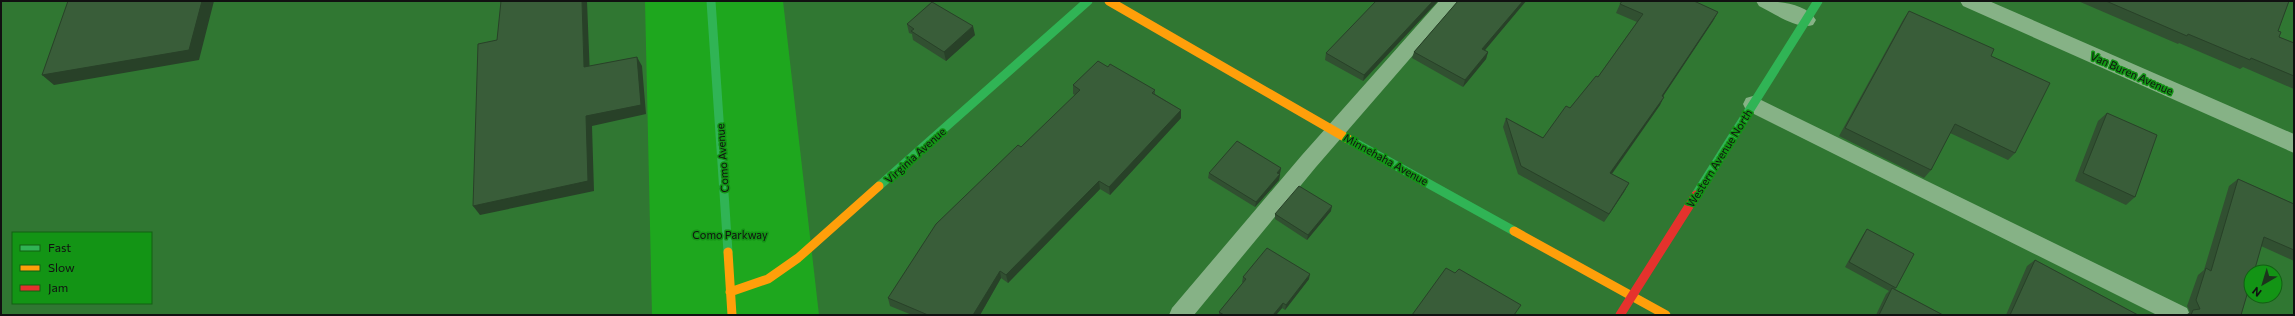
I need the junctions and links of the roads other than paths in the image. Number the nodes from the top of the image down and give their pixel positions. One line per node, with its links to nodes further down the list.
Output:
1 (711, 1): 12 (main road, Como Avenue)
2 (1088, 1): 12 (main road, Virginia Avenue)
3 (1109, 1): 10 (main road, Minnehaha Avenue)
4 (1450, 1): 10 (lane)
5 (1766, 1): 8 (street)
6 (1818, 1): 8 (main road, Western Avenue North)
7 (1970, 1): 11 (street, Van Buren Avenue)
8 (1806, 20): 9 (main road, Western Avenue North)
9 (1753, 104): 13 (main road, Western Avenue North); 18 (lane)
10 (1336, 132): 13 (main road, Minnehaha Avenue); 15 (lane)
11 (2294, 144)
12 (730, 292): 14 (main road, Como Avenue)
13 (1632, 295): 16 (main road, Western Avenue North); 17 (main road, Minnehaha Avenue)
14 (732, 315)
15 (1180, 315)
16 (1620, 315)
17 (1666, 315)
18 (2179, 315)

